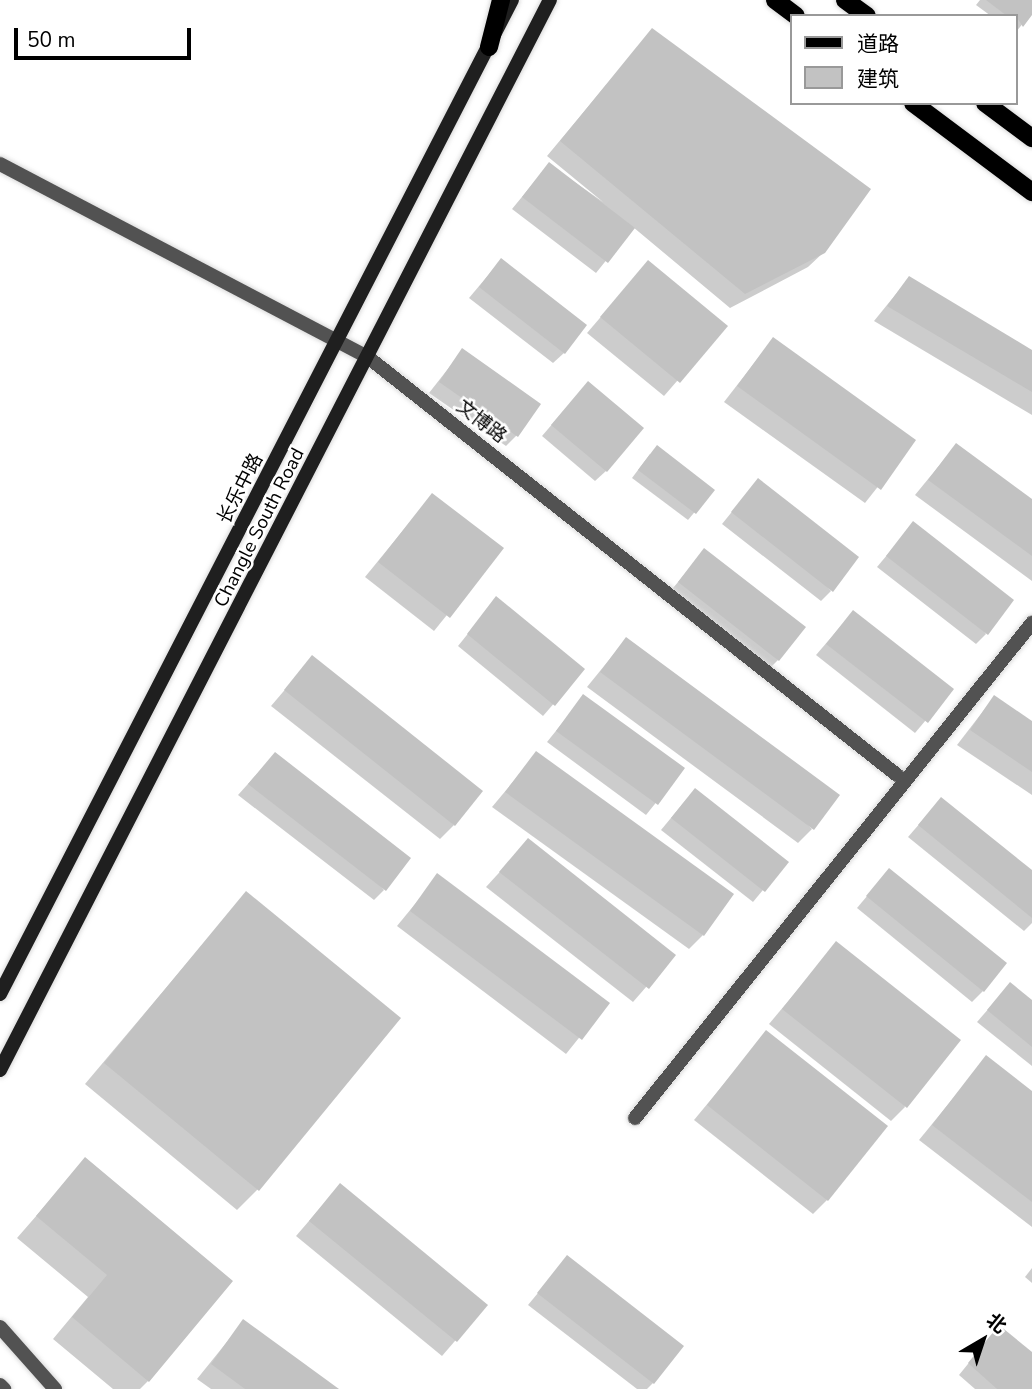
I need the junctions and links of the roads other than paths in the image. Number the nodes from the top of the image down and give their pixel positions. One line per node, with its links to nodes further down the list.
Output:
1 (501, 0): 8 (main road)
2 (512, 0): 8 (main road, 长乐中路)
3 (550, 0): 15 (main road, Changle South Road)
4 (775, 0): 6 (main road)
5 (845, 0): 7 (main road)
6 (793, 14)
7 (864, 14)
8 (489, 47): 14 (main road, 长乐中路)
9 (916, 105): 13 (main road)
10 (988, 105): 11 (main road)
11 (1032, 138)
12 (0, 164): 14 (street, 文博路)
13 (1032, 192)
14 (339, 341): 15 (street, 文博路); 18 (main road, 长乐中路)
15 (369, 358): 17 (street, 文博路); 19 (main road, Changle South Road)
16 (1032, 624): 20 (street)
17 (897, 775)
18 (0, 994)
19 (0, 1070)
20 (635, 1118)
21 (0, 1327): 24 (street)
22 (0, 1385): 23 (street)
23 (4, 1389)
24 (55, 1389)

